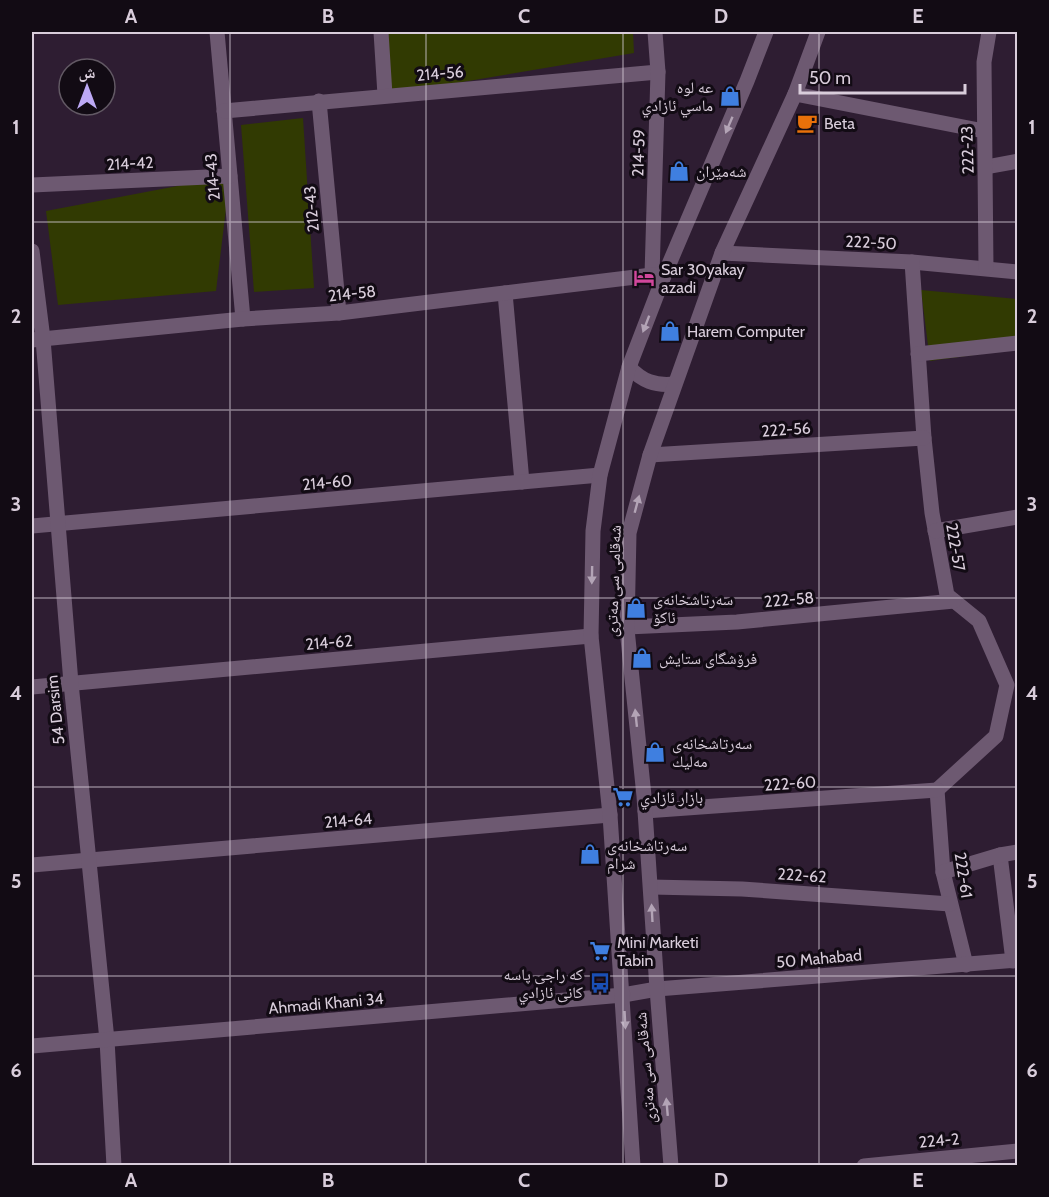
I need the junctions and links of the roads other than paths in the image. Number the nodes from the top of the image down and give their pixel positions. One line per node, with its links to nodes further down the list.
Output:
1 (216, 32): 11 (street, 214-43)
2 (381, 32): 9 (street)
3 (655, 32): 7 (street, 214-59)
4 (766, 32): 22 (street, شەقامی سی مەتری, one-way to 22)
5 (818, 32): 8 (street, شەقامی سی مەتری)
6 (989, 32): 12 (street, 222-23)
7 (658, 72): 9 (street, 214-56); 22 (street, 214-59)
8 (795, 94): 12 (street); 18 (street, شەقامی سی مەتری)
9 (385, 95): 10 (street, 214-56)
10 (319, 101): 11 (street, 214-56); 24 (street, 212-43)
11 (224, 111): 15 (street, 214-43)
12 (984, 131): 14 (street, 222-23)
13 (1017, 161): 14 (street)
14 (986, 167): 20 (street, 222-23)
15 (230, 176): 16 (street, 214-42); 25 (street, 214-43)
16 (32, 185)
17 (32, 251): 26 (street, 54 Darsim)
18 (722, 253): 19 (street, 222-50); 30 (street, شەقامی سی مەتری)
19 (912, 262): 20 (street, 222-50); 28 (street, 222-57)
20 (986, 268): 21 (street, 222-50)
21 (1017, 272)
22 (658, 276): 23 (street, 214-58); 29 (street, شەقامی سی مەتری, one-way to 29)
23 (505, 293): 24 (street, 214-58); 34 (street)
24 (339, 313): 25 (street, 214-58)
25 (243, 319): 26 (street, 214-58)
26 (37, 340): 36 (street, 54 Darsim)
27 (1017, 343): 28 (street)
28 (918, 354): 31 (street, 222-57)
29 (629, 367): 30 (street); 33 (street, شەقامی سی مەتری)
30 (674, 384): 32 (street, شەقامی سی مەتری)
31 (924, 438): 32 (street, 222-56); 38 (street, 222-57)
32 (650, 455): 40 (street, شەقامی سی مەتری, one-way to 32)
33 (600, 475): 34 (street, 214-60); 41 (street, شەقامی سی مەتری, one-way to 41)
34 (522, 482): 36 (street, 214-60)
35 (1017, 517): 38 (street)
36 (58, 524): 37 (street, 214-60); 42 (street, 54 Darsim)
37 (32, 526)
38 (935, 531): 39 (street, 222-57)
39 (954, 601): 40 (street, 222-58); 43 (street, 222-57)
40 (627, 627): 46 (street, شەقامی سی مەتری, one-way to 40)
41 (591, 636): 42 (street, 214-62); 47 (street, شەقامی سی مەتری)
42 (70, 683): 44 (street, 214-62); 50 (street, 54 Darsim)
43 (1012, 684): 45 (street, 222-57)
44 (32, 687)
45 (937, 790): 46 (street, 222-60); 52 (street, 222-61)
46 (645, 811): 53 (street, شەقامی سی مەتری)
47 (610, 815): 50 (street, 214-64); 58 (street, شەقامی سی مەتری)
48 (1017, 852): 49 (street)
49 (1000, 855): 52 (street); 55 (street)
50 (89, 860): 51 (street, 214-64); 59 (street, 54 Darsim)
51 (32, 865)
52 (943, 872): 54 (street, 222-61)
53 (651, 887): 54 (street, 222-62); 57 (street, شەقامی سی مەتری, one-way to 53)
54 (950, 904): 56 (street, 222-61)
55 (1015, 960): 56 (street, 50 Mahabad)
56 (966, 965): 57 (street, 50 Mahabad)
57 (657, 989): 58 (street, 50 Mahabad); 65 (street, شەقامی سی مەتری, one-way to 57)
58 (623, 995): 59 (street, Ahmadi Khani 34); 64 (street, شەقامی سی مەتری, one-way to 64)
59 (107, 1040): 60 (street, Ahmadi Khani 34); 63 (street, 54 Darsim)
60 (32, 1046)
61 (1017, 1151): 62 (street, 224-2)
62 (898, 1164): 66 (street, 224-2)
63 (114, 1166)
64 (633, 1166)
65 (671, 1166)
66 (864, 1166)

